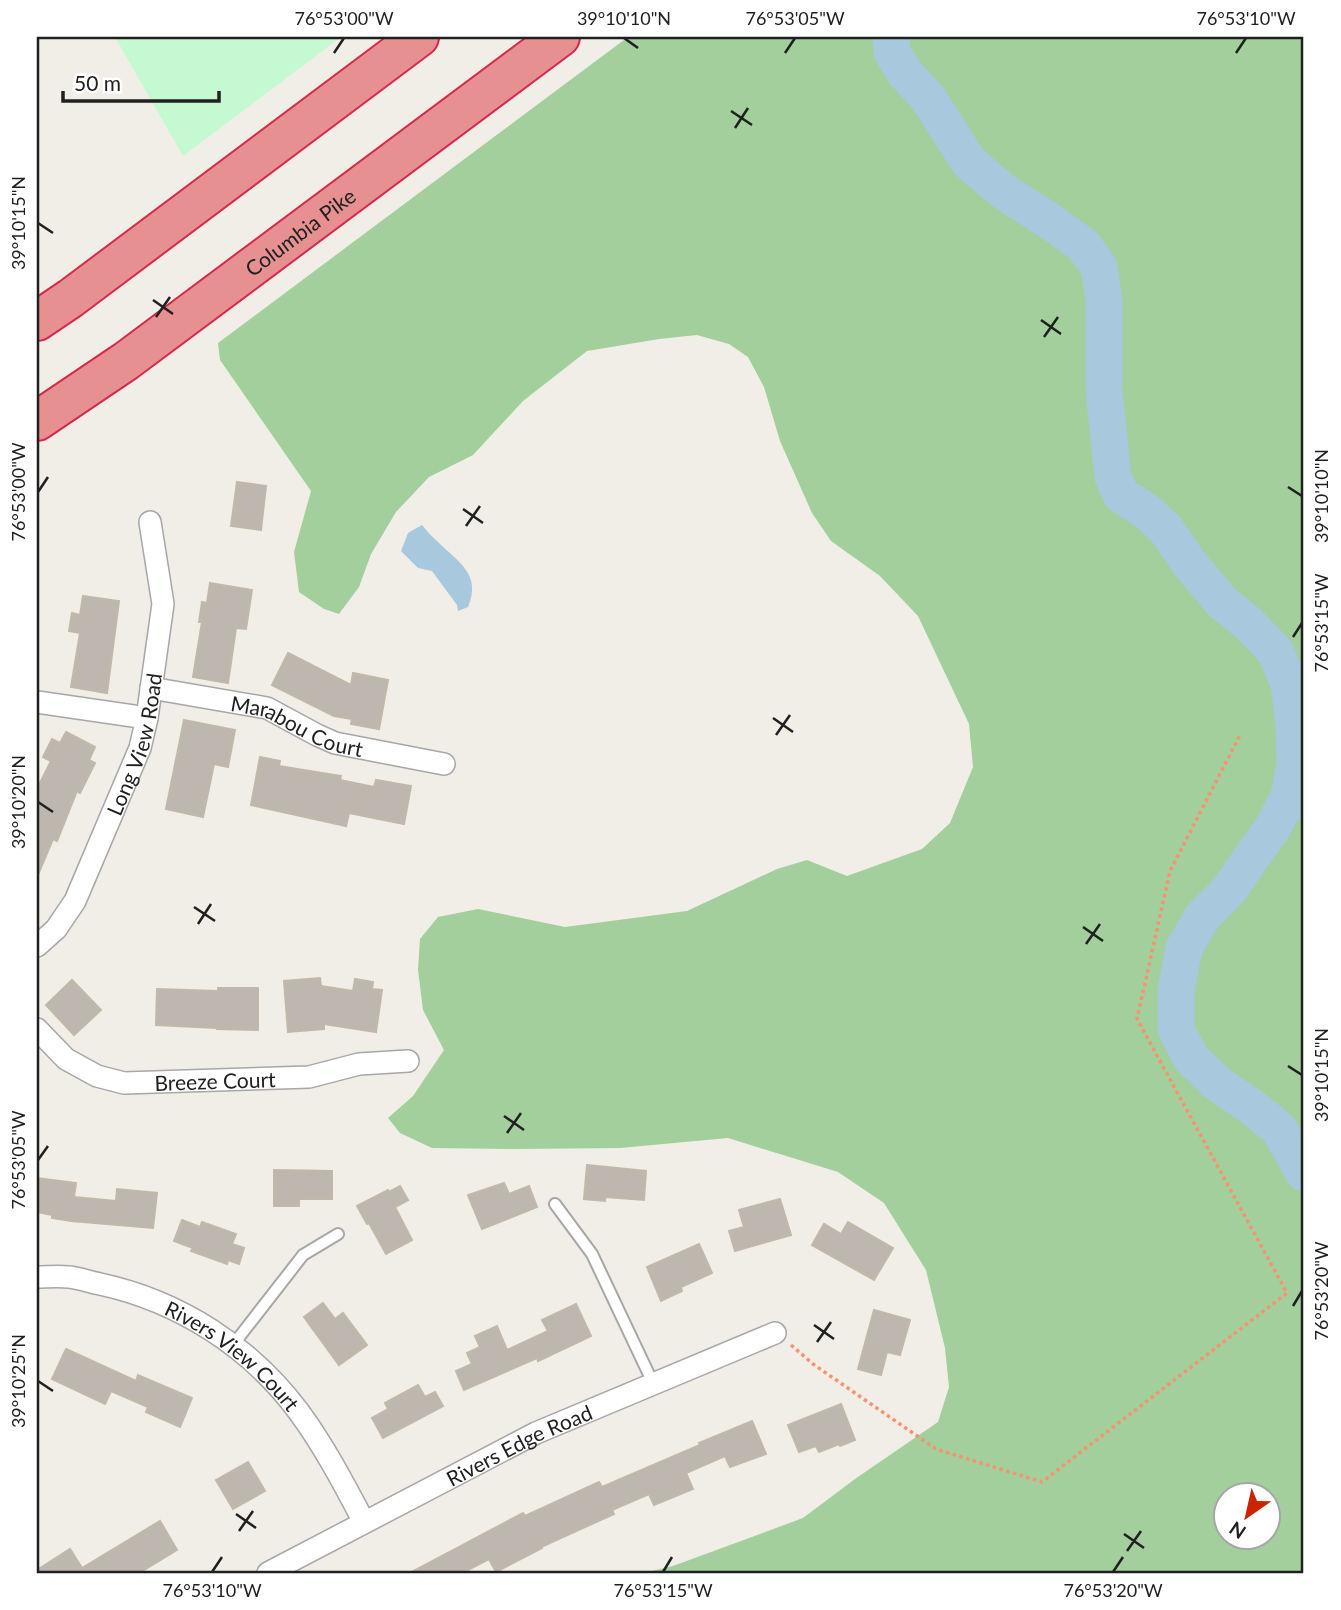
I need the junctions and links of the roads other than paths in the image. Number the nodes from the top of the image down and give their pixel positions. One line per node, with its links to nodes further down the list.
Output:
1 (419, 37): 3 (highway)
2 (560, 37): 4 (highway, Columbia Pike)
3 (37, 321)
4 (37, 421)
5 (150, 522): 6 (street, Long View Road)
6 (151, 688): 8 (street, Long View Road); 9 (street, Marabou Court)
7 (37, 702): 8 (street)
8 (147, 718): 10 (street, Long View Road)
9 (444, 764)
10 (37, 946)
11 (37, 1029): 12 (street, Breeze Court)
12 (408, 1061)
13 (555, 1204): 18 (lane)
14 (338, 1234): 17 (lane)
15 (37, 1277): 17 (street, Rivers View Court)
16 (775, 1333): 18 (street, Rivers Edge Road)
17 (233, 1345): 19 (street, Rivers View Court)
18 (653, 1383): 19 (street, Rivers Edge Road)
19 (364, 1522): 20 (street, Rivers Edge Road)
20 (268, 1573)

